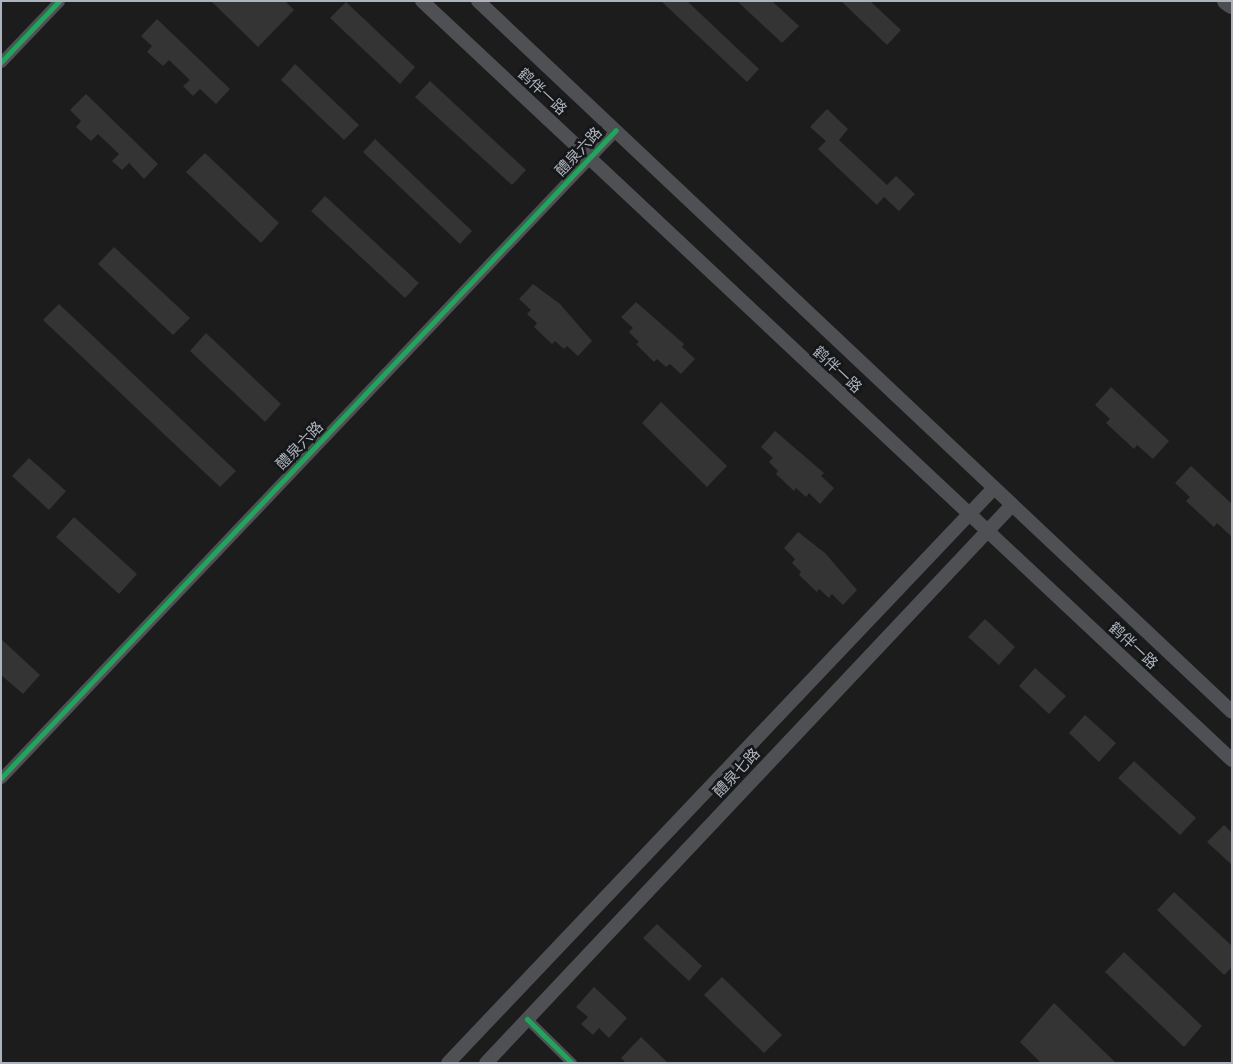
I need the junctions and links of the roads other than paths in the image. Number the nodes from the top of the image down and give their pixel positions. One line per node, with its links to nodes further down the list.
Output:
1 (59, 1): 6 (street)
2 (422, 1): 8 (main road, 鹤伴一路)
3 (478, 1): 7 (main road, 鹤伴一路)
4 (1226, 1): 5 (highway)
5 (1232, 5)
6 (1, 62)
7 (616, 130): 8 (street, 醴泉六路); 9 (main road, 鹤伴一路)
8 (589, 159): 11 (main road, 鹤伴一路); 15 (street, 醴泉六路)
9 (994, 488): 10 (main road, 鹤伴一路); 11 (main road)
10 (1012, 505): 12 (main road, 醴泉七路); 13 (main road, 鹤伴一路)
11 (967, 514): 12 (main road, 鹤伴一路); 17 (main road)
12 (986, 532): 14 (main road, 鹤伴一路); 16 (main road, 醴泉七路)
13 (1232, 712)
14 (1232, 760)
15 (1, 778)
16 (527, 1019): 18 (main road, 醴泉七路); 19 (street)
17 (448, 1063)
18 (486, 1063)
19 (572, 1063)

